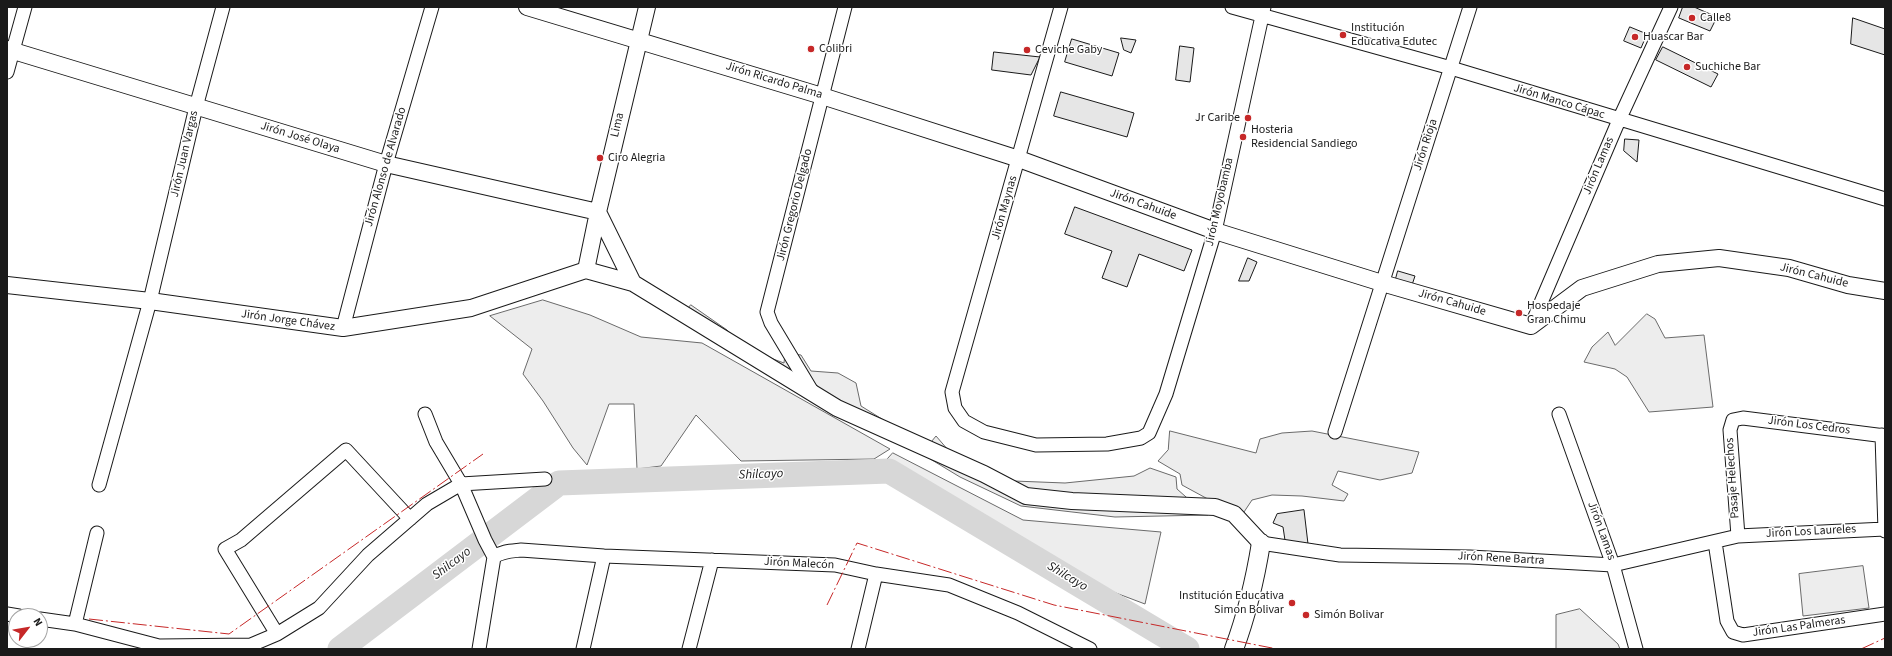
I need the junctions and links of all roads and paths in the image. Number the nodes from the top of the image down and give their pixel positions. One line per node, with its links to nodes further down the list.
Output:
1 (25, 7): 13 (street)
2 (223, 7): 17 (street, Jirón Juan Vargas)
3 (432, 7): 20 (street, Jirón Alonso de Alvarado)
4 (527, 7): 12 (street, Jirón Ricardo Palma)
5 (647, 7): 12 (street, Lima)
6 (845, 7): 16 (street, Jirón Gregorio Delgado)
7 (1061, 7): 19 (street, Jirón Maynas)
8 (1232, 7): 11 (street, Jirón Manco Cápac)
9 (1470, 7): 14 (street, Jirón Rioja)
10 (1671, 7): 18 (street, Jirón Lamas)
11 (1263, 11): 14 (street, Jirón Manco Cápac); 23 (street, Jirón Moyobamba)
12 (638, 40): 16 (street, Jirón Ricardo Palma); 22 (street, Lima)
13 (10, 50): 15 (street); 17 (street, Jirón José Olaya)
14 (1451, 68): 18 (street, Jirón Manco Cápac); 26 (street, Jirón Rioja)
15 (7, 72)
16 (822, 96): 19 (street, Jirón Ricardo Palma); 32 (street, Jirón Gregorio Delgado)
17 (196, 107): 20 (street, Jirón José Olaya); 29 (street, Jirón Juan Vargas)
18 (1619, 120): 21 (street, Jirón Manco Cápac); 30 (street, Jirón Lamas)
19 (1019, 159): 23 (street, Jirón Cahuide); 33 (street, Jirón Maynas)
20 (386, 164): 22 (street, Jirón José Olaya); 31 (street, Jirón Alonso de Alvarado)
21 (1885, 200)
22 (598, 212): 24 (street, Lima); 25 (street)
23 (1215, 231): 26 (street, Jirón Cahuide); 33 (street, Jirón Moyobamba)
24 (586, 270): 25 (street); 31 (street, Jirón Jorge Chávez)
25 (633, 283): 32 (street)
26 (1382, 283): 30 (street, Jirón Cahuide); 37 (street, Jirón Rioja)
27 (7, 285): 29 (street, Jirón Jorge Chávez)
28 (1885, 291): 30 (street, Jirón Cahuide)
29 (150, 301): 31 (street, Jirón Jorge Chávez); 40 (street, Jirón Juan Vargas)
30 (1531, 326)
31 (342, 328)
32 (813, 393): 47 (street)
33 (955, 408)
34 (425, 414): 41 (street)
35 (1559, 414): 51 (street, Jirón Lamas)
36 (1733, 420): 38 (street, Jirón Los Cedros); 45 (street, Pasaje Helechos)
37 (1335, 432)
38 (1883, 435): 43 (street)
39 (545, 479): 41 (street)
40 (99, 485)
41 (463, 489): 42 (street); 49 (street)
42 (410, 519): 56 (street); 56 (street)
43 (1885, 530): 45 (street, Jirón Los Laureles)
44 (98, 533): 55 (street)
45 (1738, 536): 46 (street, Jirón Rene Bartra)
46 (1715, 542): 51 (street, Jirón Rene Bartra); 53 (street, Jirón Las Palmeras)
47 (1262, 543): 51 (street, Jirón Rene Bartra); 62 (main road)
48 (604, 556): 49 (street, Jirón Malecón); 50 (street, Jirón Malecón); 58 (street)
49 (494, 557): 57 (street)
50 (712, 560): 52 (street, Jirón Malecón); 59 (street)
51 (1613, 564): 63 (street, Jirón Lamas)
52 (876, 574): 60 (street); 61 (street, Jirón Malecón)
53 (1885, 614)
54 (48, 620): 55 (street)
55 (75, 624): 56 (street)
56 (278, 634)
57 (479, 649)
58 (582, 649)
59 (689, 649)
60 (858, 649)
61 (1090, 649)
62 (1234, 649)
63 (1636, 649)

